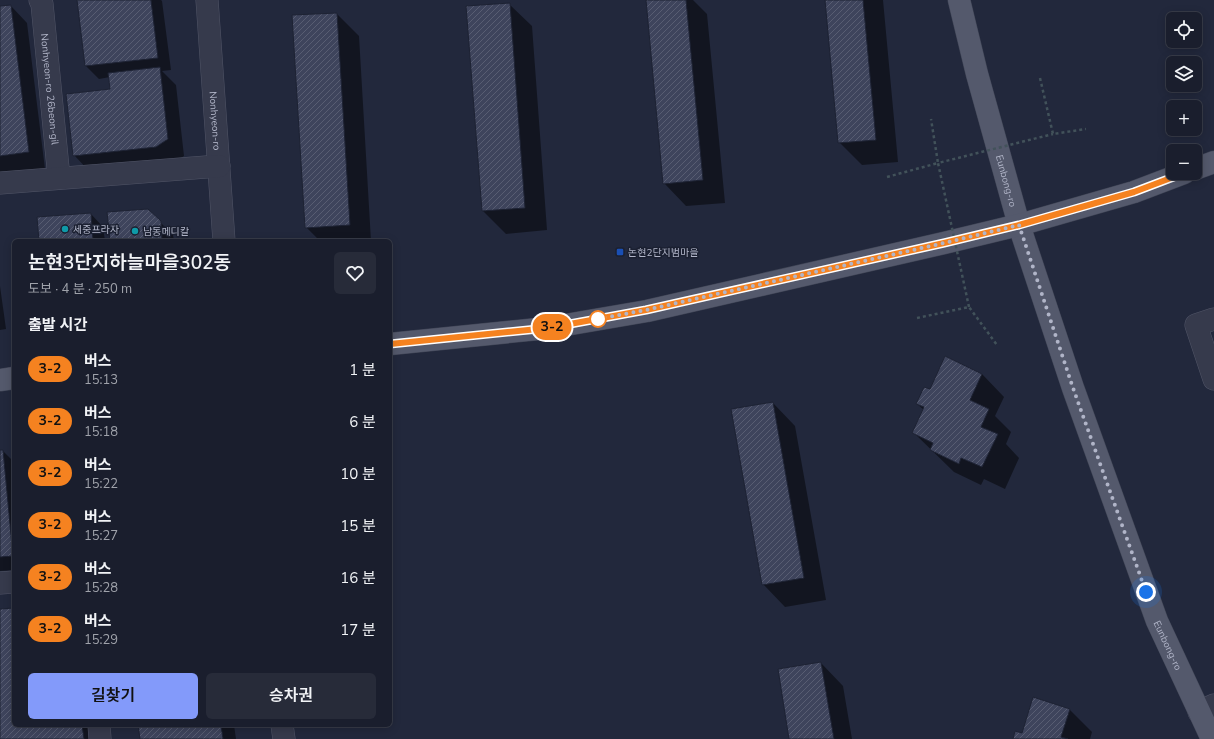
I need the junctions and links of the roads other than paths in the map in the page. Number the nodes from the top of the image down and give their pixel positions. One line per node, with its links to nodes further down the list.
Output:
1 (40, 0): 7 (street, Nonhyeon-ro 26beon-gil)
2 (207, 0): 5 (street, Nonhyeon-ro)
3 (960, 0): 10 (main road, Eunbong-ro)
4 (1214, 162): 6 (main road)
5 (219, 166): 7 (street); 11 (street, Nonhyeon-ro)
6 (1202, 166)
7 (58, 178): 9 (street)
8 (1166, 180): 10 (main road)
9 (0, 183)
10 (1019, 225): 13 (main road); 19 (main road, Eunbong-ro)
11 (224, 239)
12 (1214, 319): 15 (street)
13 (392, 344)
14 (12, 378): 16 (main road)
15 (1214, 379)
16 (0, 380)
17 (12, 582): 18 (street)
18 (0, 583)
19 (1207, 708): 24 (main road, Eunbong-ro)
20 (99, 727): 22 (street)
21 (282, 727): 23 (street)
22 (100, 739)
23 (284, 739)
24 (1212, 739)

